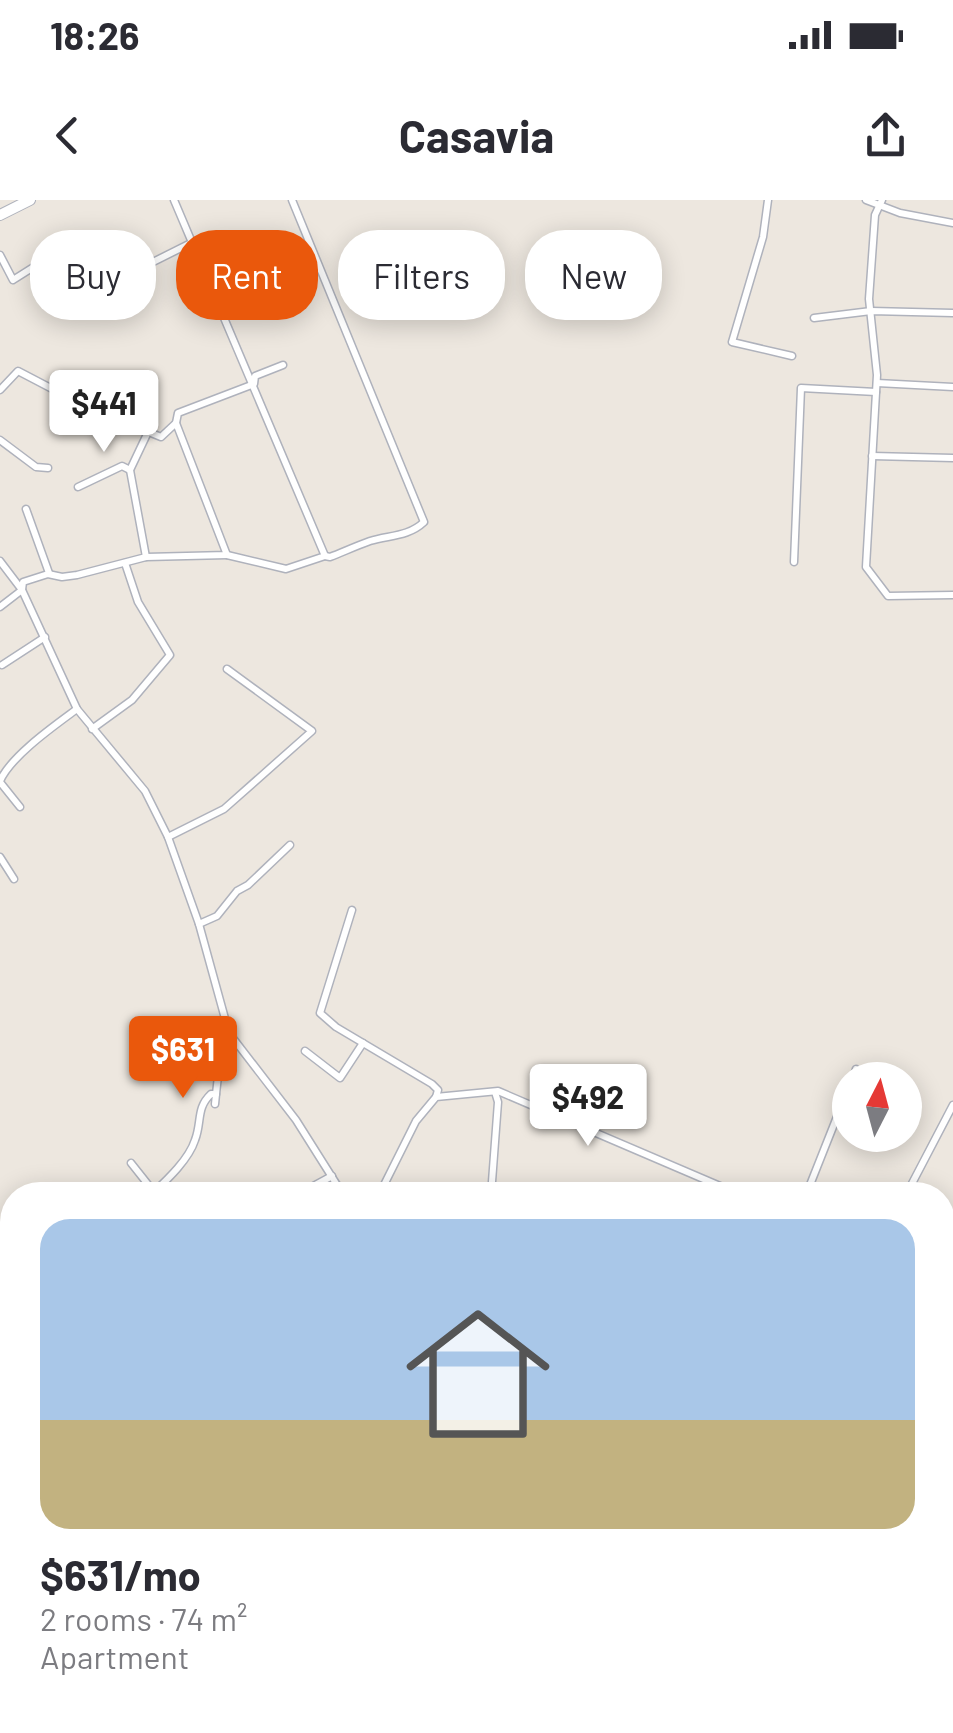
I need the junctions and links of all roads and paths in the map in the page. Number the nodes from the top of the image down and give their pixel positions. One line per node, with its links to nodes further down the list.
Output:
1 (30, 200): 6 (main road)
2 (174, 200): 10 (street)
3 (292, 200): 34 (street)
4 (768, 200): 17 (street)
5 (866, 200): 7 (street)
6 (12, 204): 8 (main road)
7 (881, 204): 9 (street); 13 (street)
8 (0, 216)
9 (953, 223)
10 (188, 230)
11 (176, 250): 12 (street)
12 (0, 255)
13 (871, 311): 14 (street); 15 (street); 21 (street)
14 (953, 312)
15 (814, 318)
16 (227, 320): 19 (street)
17 (792, 356)
18 (284, 365): 19 (street)
19 (254, 384): 23 (street); 34 (street)
20 (953, 386): 21 (street)
21 (876, 388): 26 (street); 37 (street)
22 (0, 390): 24 (street)
23 (176, 423): 24 (street); 33 (street)
24 (148, 431): 29 (street)
25 (0, 440): 28 (street)
26 (872, 456): 27 (street); 40 (street)
27 (953, 458)
28 (48, 468)
29 (130, 470): 30 (street); 32 (street)
30 (78, 487)
31 (26, 509): 38 (street)
32 (146, 556): 33 (street); 36 (street)
33 (226, 556): 34 (street)
34 (325, 556)
35 (0, 561): 39 (street)
36 (125, 562): 38 (street); 46 (street)
37 (794, 562)
38 (48, 574): 39 (street)
39 (22, 590): 41 (street); 42 (street)
40 (953, 594)
41 (0, 607)
42 (45, 637): 43 (street); 45 (street)
43 (2, 665)
44 (227, 669): 49 (street)
45 (77, 709): 46 (street); 47 (street)
46 (92, 729): 49 (street)
47 (0, 782): 48 (street)
48 (20, 807)
49 (168, 837): 54 (street)
50 (290, 845): 54 (street)
51 (0, 856): 52 (street)
52 (14, 880)
53 (352, 910): 56 (street)
54 (199, 924): 55 (street)
55 (229, 1033): 59 (street); 65 (street)
56 (362, 1042): 57 (street); 60 (street)
57 (305, 1051)
58 (495, 1092): 60 (street); 71 (street); 72 (street)
59 (216, 1094): 61 (street); 67 (street)
60 (436, 1097): 70 (street)
61 (215, 1104)
62 (953, 1105): 74 (street)
63 (832, 1130): 73 (street)
64 (131, 1164): 66 (street)
65 (332, 1176): 68 (street); 69 (street)
66 (146, 1182)
67 (164, 1182)
68 (321, 1182)
69 (336, 1182)
70 (386, 1182)
71 (492, 1182)
72 (711, 1182)
73 (811, 1182)
74 (913, 1182)

